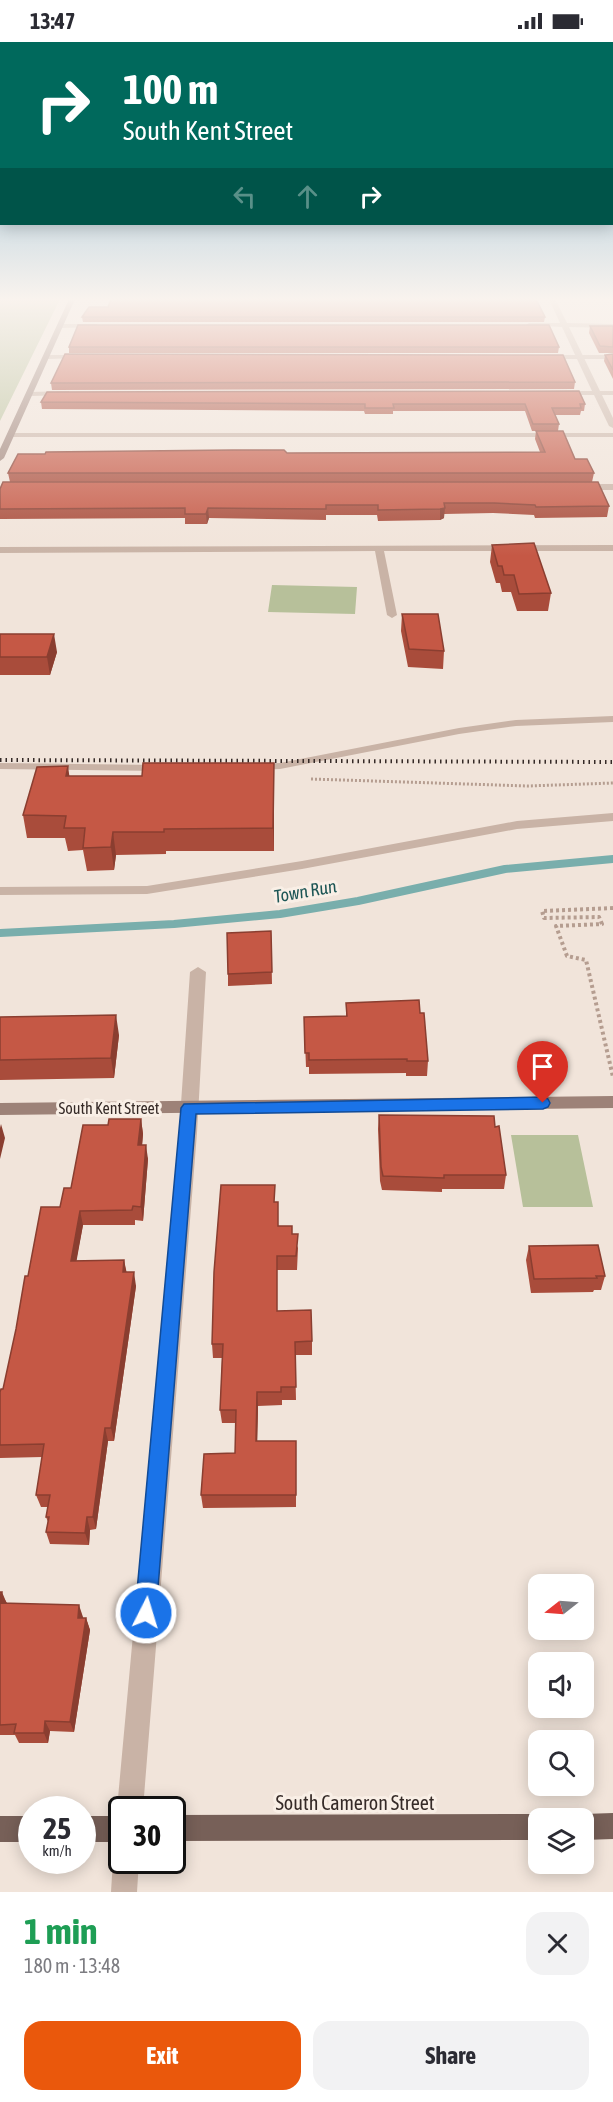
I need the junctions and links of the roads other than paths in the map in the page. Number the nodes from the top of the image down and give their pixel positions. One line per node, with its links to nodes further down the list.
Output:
1 (35, 383): 3 (main road)
2 (591, 383): 6 (street)
3 (30, 393): 4 (street); 9 (main road)
4 (77, 393)
5 (552, 393): 6 (street)
6 (596, 393): 7 (street); 8 (street)
7 (613, 393)
8 (613, 426)
9 (11, 435): 10 (lane); 11 (main road)
10 (613, 435)
11 (0, 458)
12 (567, 487): 13 (street)
13 (613, 487)
14 (613, 548): 15 (lane)
15 (379, 549): 16 (lane); 17 (lane)
16 (0, 550)
17 (392, 615)
18 (613, 719): 20 (lane)
19 (0, 766): 21 (lane)
20 (242, 768)
21 (172, 769)
22 (613, 817): 23 (lane)
23 (0, 891)
24 (198, 972): 26 (street)
25 (613, 1103): 26 (main road, South Kent Street)
26 (189, 1108): 27 (main road, South Kent Street); 28 (street)
27 (0, 1109)
28 (131, 1796)
29 (613, 1826): 31 (main road)
30 (528, 1827): 32 (main road, South Cameron Street)
31 (594, 1827)
32 (186, 1828)
33 (0, 1829): 34 (main road)
34 (18, 1829)
35 (125, 1874): 36 (street)
36 (124, 1892)

